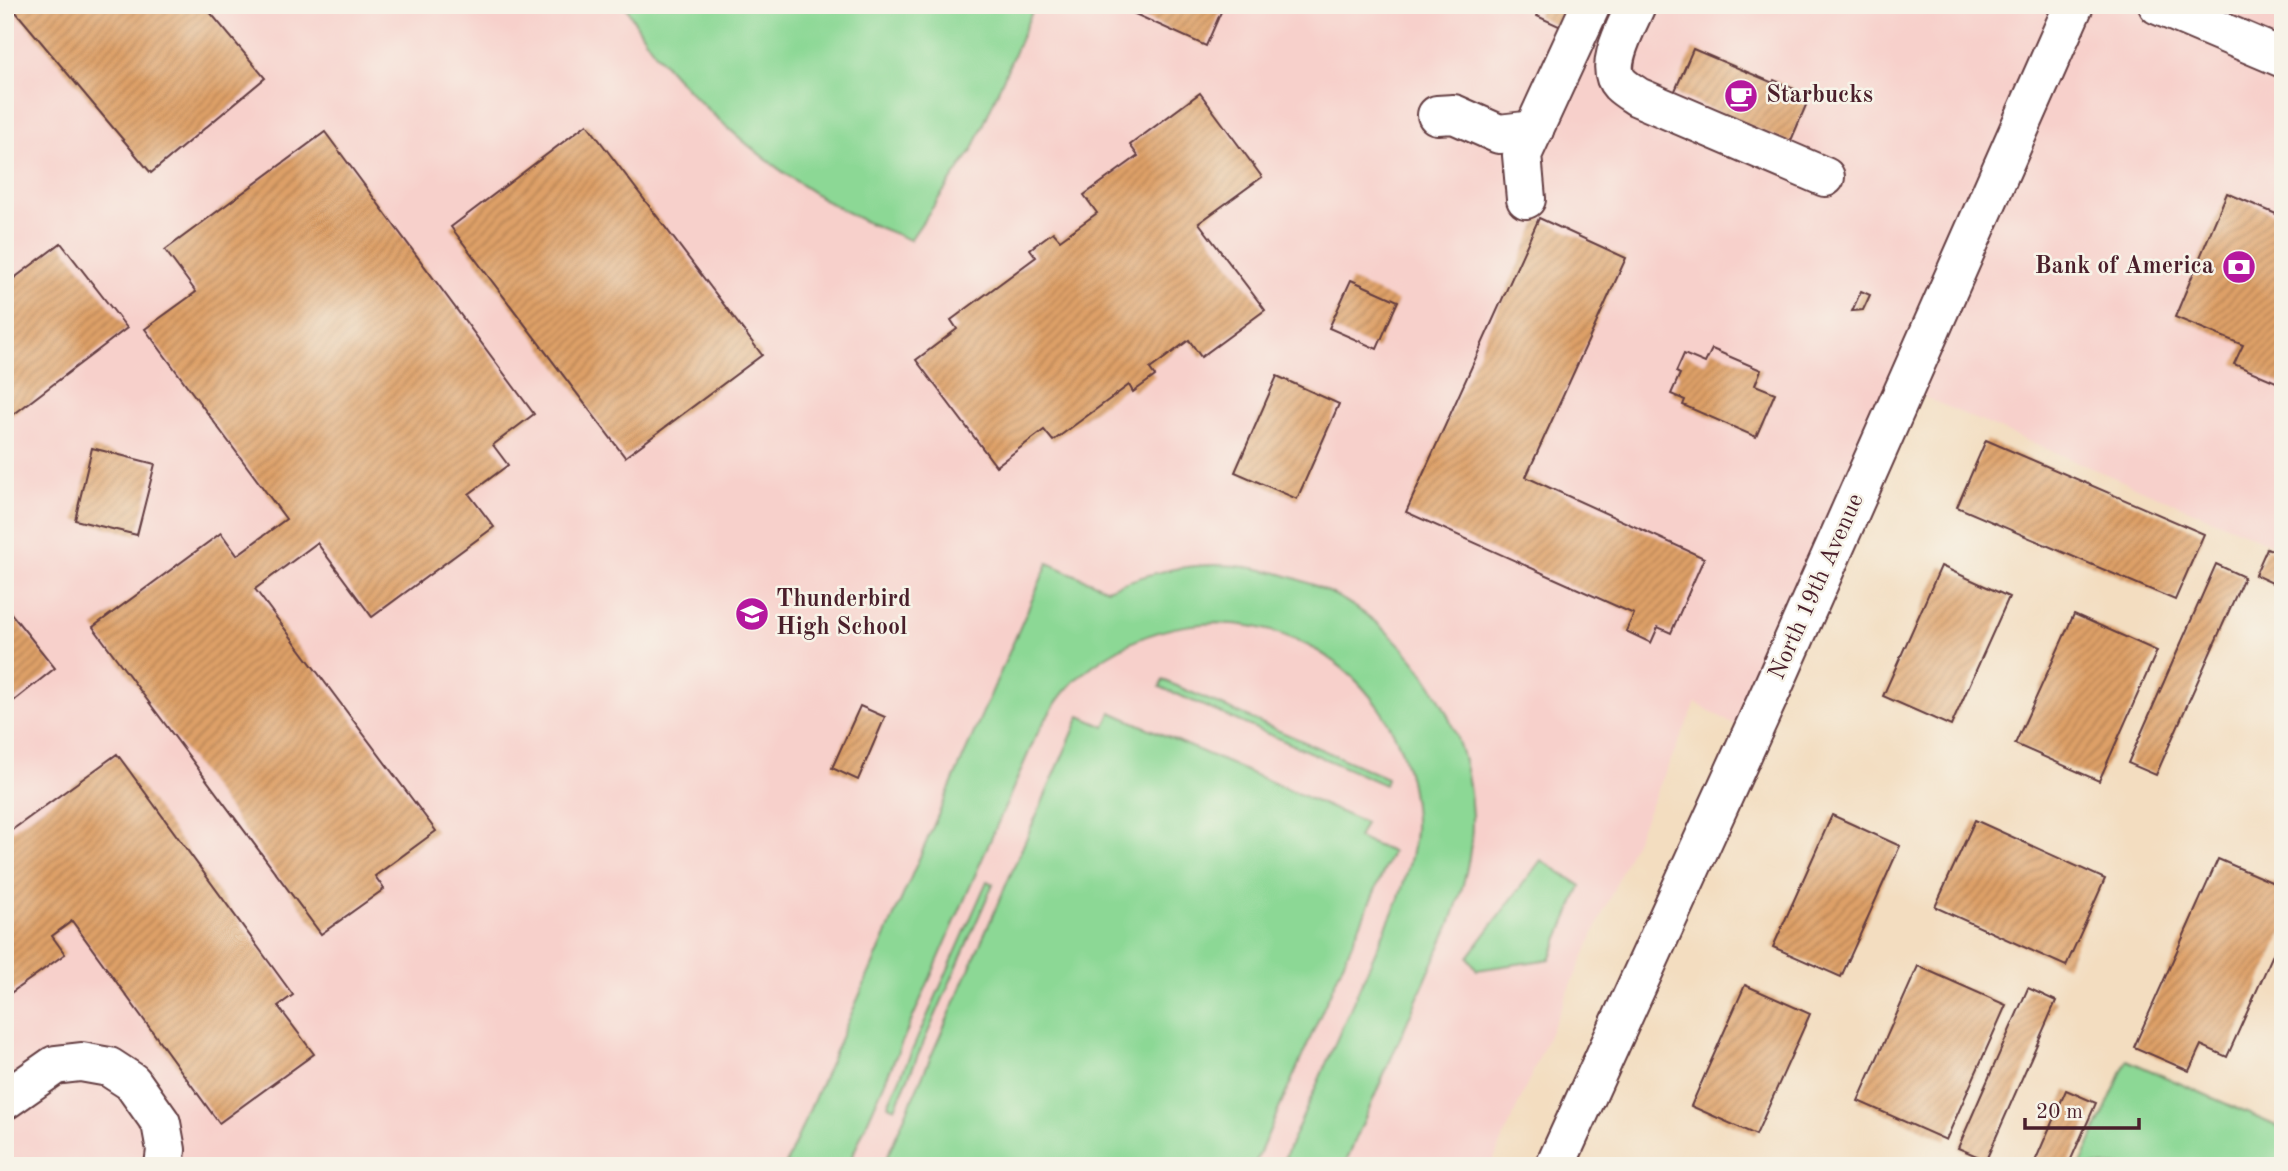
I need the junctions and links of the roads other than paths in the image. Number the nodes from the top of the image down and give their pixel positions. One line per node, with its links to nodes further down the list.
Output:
1 (1591, 5): 7 (main road)
2 (1636, 5): 8 (main road)
3 (2074, 5): 12 (main road, North 19th Avenue)
4 (2158, 5): 5 (main road)
5 (2283, 58)
6 (1437, 115): 7 (main road)
7 (1534, 130): 9 (main road)
8 (1825, 177)
9 (1526, 200)
10 (5, 1100): 11 (main road)
11 (164, 1166)
12 (1555, 1166)

